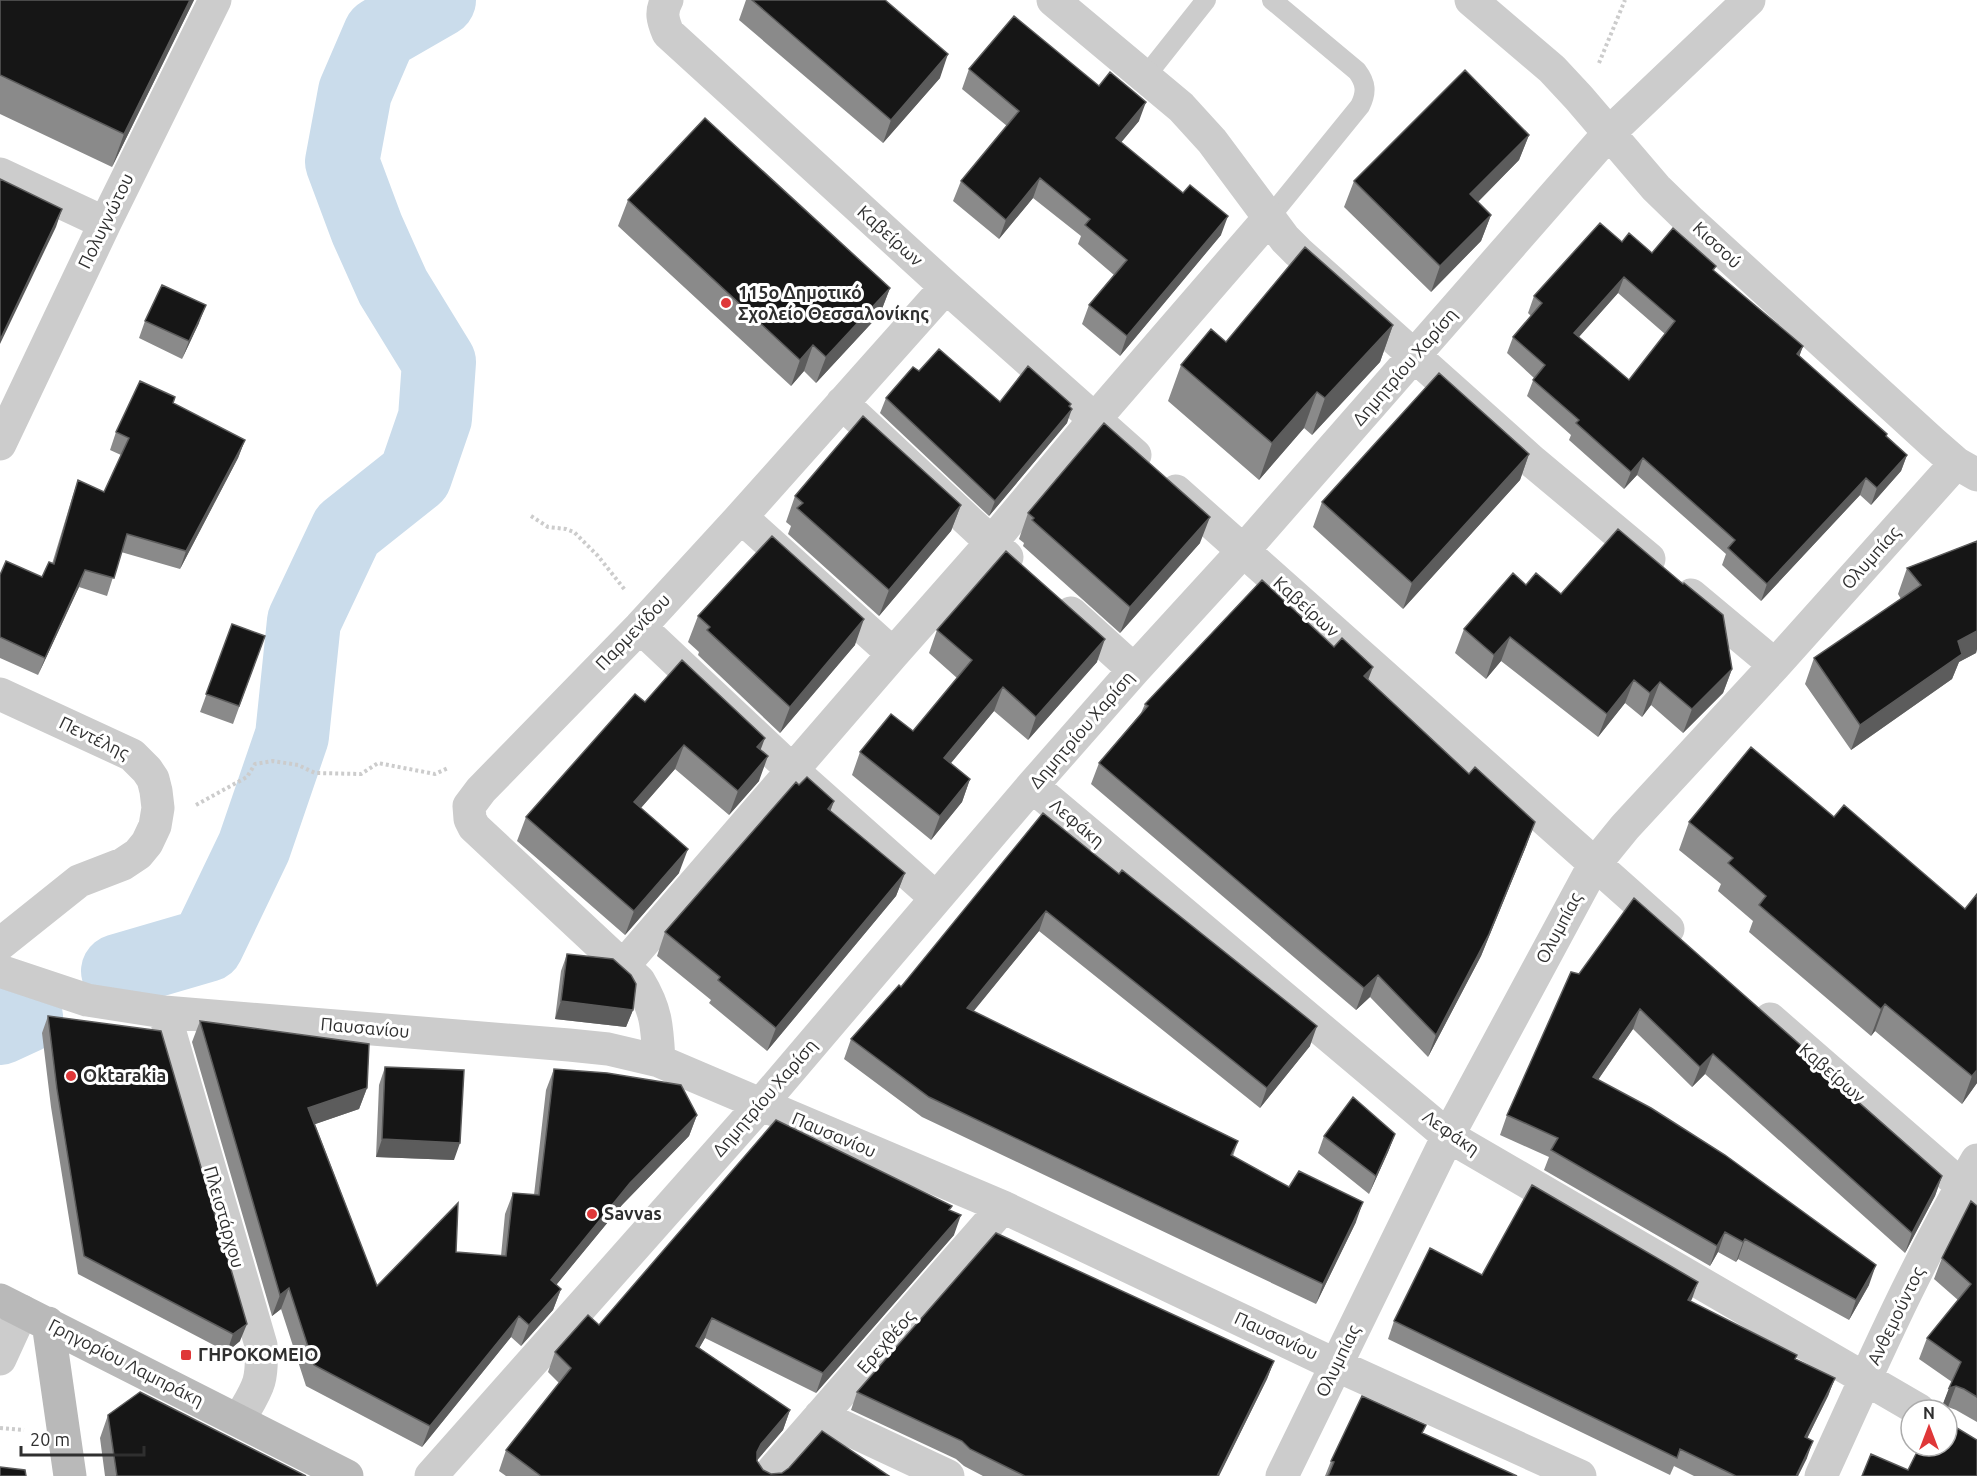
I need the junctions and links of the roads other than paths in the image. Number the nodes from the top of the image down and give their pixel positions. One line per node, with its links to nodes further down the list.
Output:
1 (214, 0): 12 (street, Πολυγνώτου)
2 (667, 0): 13 (street, Καβείρων)
3 (1053, 0): 8 (street)
4 (1206, 0): 8 (lane)
5 (1272, 0): 11 (lane)
6 (1471, 0): 9 (street, Κισσού)
7 (1749, 0): 9 (street, Δημητρίου Χαρίση)
8 (1145, 76): 11 (street)
9 (1609, 133): 14 (street, Δημητρίου Χαρίση); 18 (street, Κισσού)
10 (0, 174): 12 (street)
11 (1269, 218): 14 (street); 16 (street)
12 (105, 222): 17 (street, Πολυγνώτου)
13 (946, 287): 15 (street, Παρμενίδου); 16 (street, Καβείρων)
14 (1415, 357): 21 (street, Δημητρίου Χαρίση); 24 (street)
15 (842, 403): 19 (street, Παρμενίδου); 20 (street)
16 (1095, 419): 20 (street); 21 (street, Καβείρων)
17 (0, 444)
18 (1967, 469): 24 (street, Ολυμπίας)
19 (741, 517): 22 (street, Παρμενίδου); 23 (street)
20 (991, 543): 23 (street); 25 (street)
21 (1244, 551): 25 (street, Δημητρίου Χαρίση); 29 (street, Καβείρων)
22 (644, 623): 27 (street); 33 (street, Παρμενίδου)
23 (893, 654): 27 (street)
24 (1775, 665): 29 (street, Ολυμπίας)
25 (1134, 670): 28 (street, Δημητρίου Χαρίση)
26 (0, 694): 31 (street, Πεντέλης)
27 (792, 770): 30 (street); 33 (street)
28 (1032, 786): 30 (street, Δημητρίου Χαρίση); 39 (street, Λεφάκη)
29 (1594, 865): 32 (street, Καβείρων); 39 (street, Ολυμπίας)
30 (936, 898): 38 (street, Δημητρίου Χαρίση)
31 (0, 944)
32 (1693, 951)
33 (624, 965): 37 (street)
34 (0, 971): 36 (street, Παυσανίου)
35 (1747, 998): 40 (street, Καβείρων)
36 (164, 1012): 37 (street, Παυσανίου); 48 (street, Πλειστάρχου)
37 (659, 1061): 38 (street, Παυσανίου)
38 (761, 1104): 41 (street, Παυσανίου); 51 (street, Δημητρίου Χαρίση)
39 (1448, 1136): 44 (street, Ολυμπίας); 45 (street, Λεφάκη)
40 (1972, 1182): 45 (street, Ανθεμούντος)
41 (1003, 1207): 44 (street, Παυσανίου); 47 (street, Ερεχθέος)
42 (23, 1312): 43 (street); 48 (main road, Γρηγορίου Λαμπράκη); 49 (main road)
43 (0, 1359)
44 (1336, 1365): 54 (street, Ολυμπίας); 55 (street, Παυσανίου)
45 (1866, 1379): 46 (street, Λεφάκη); 56 (street, Ανθεμούντος)
46 (1899, 1398)
47 (820, 1416): 52 (street, Ερεχθέος); 53 (street)
48 (239, 1420): 50 (main road, Γρηγορίου Λαμπράκη)
49 (70, 1476)
50 (347, 1476)
51 (431, 1476)
52 (768, 1476)
53 (948, 1476)
54 (1282, 1476)
55 (1580, 1476)
56 (1821, 1476)

